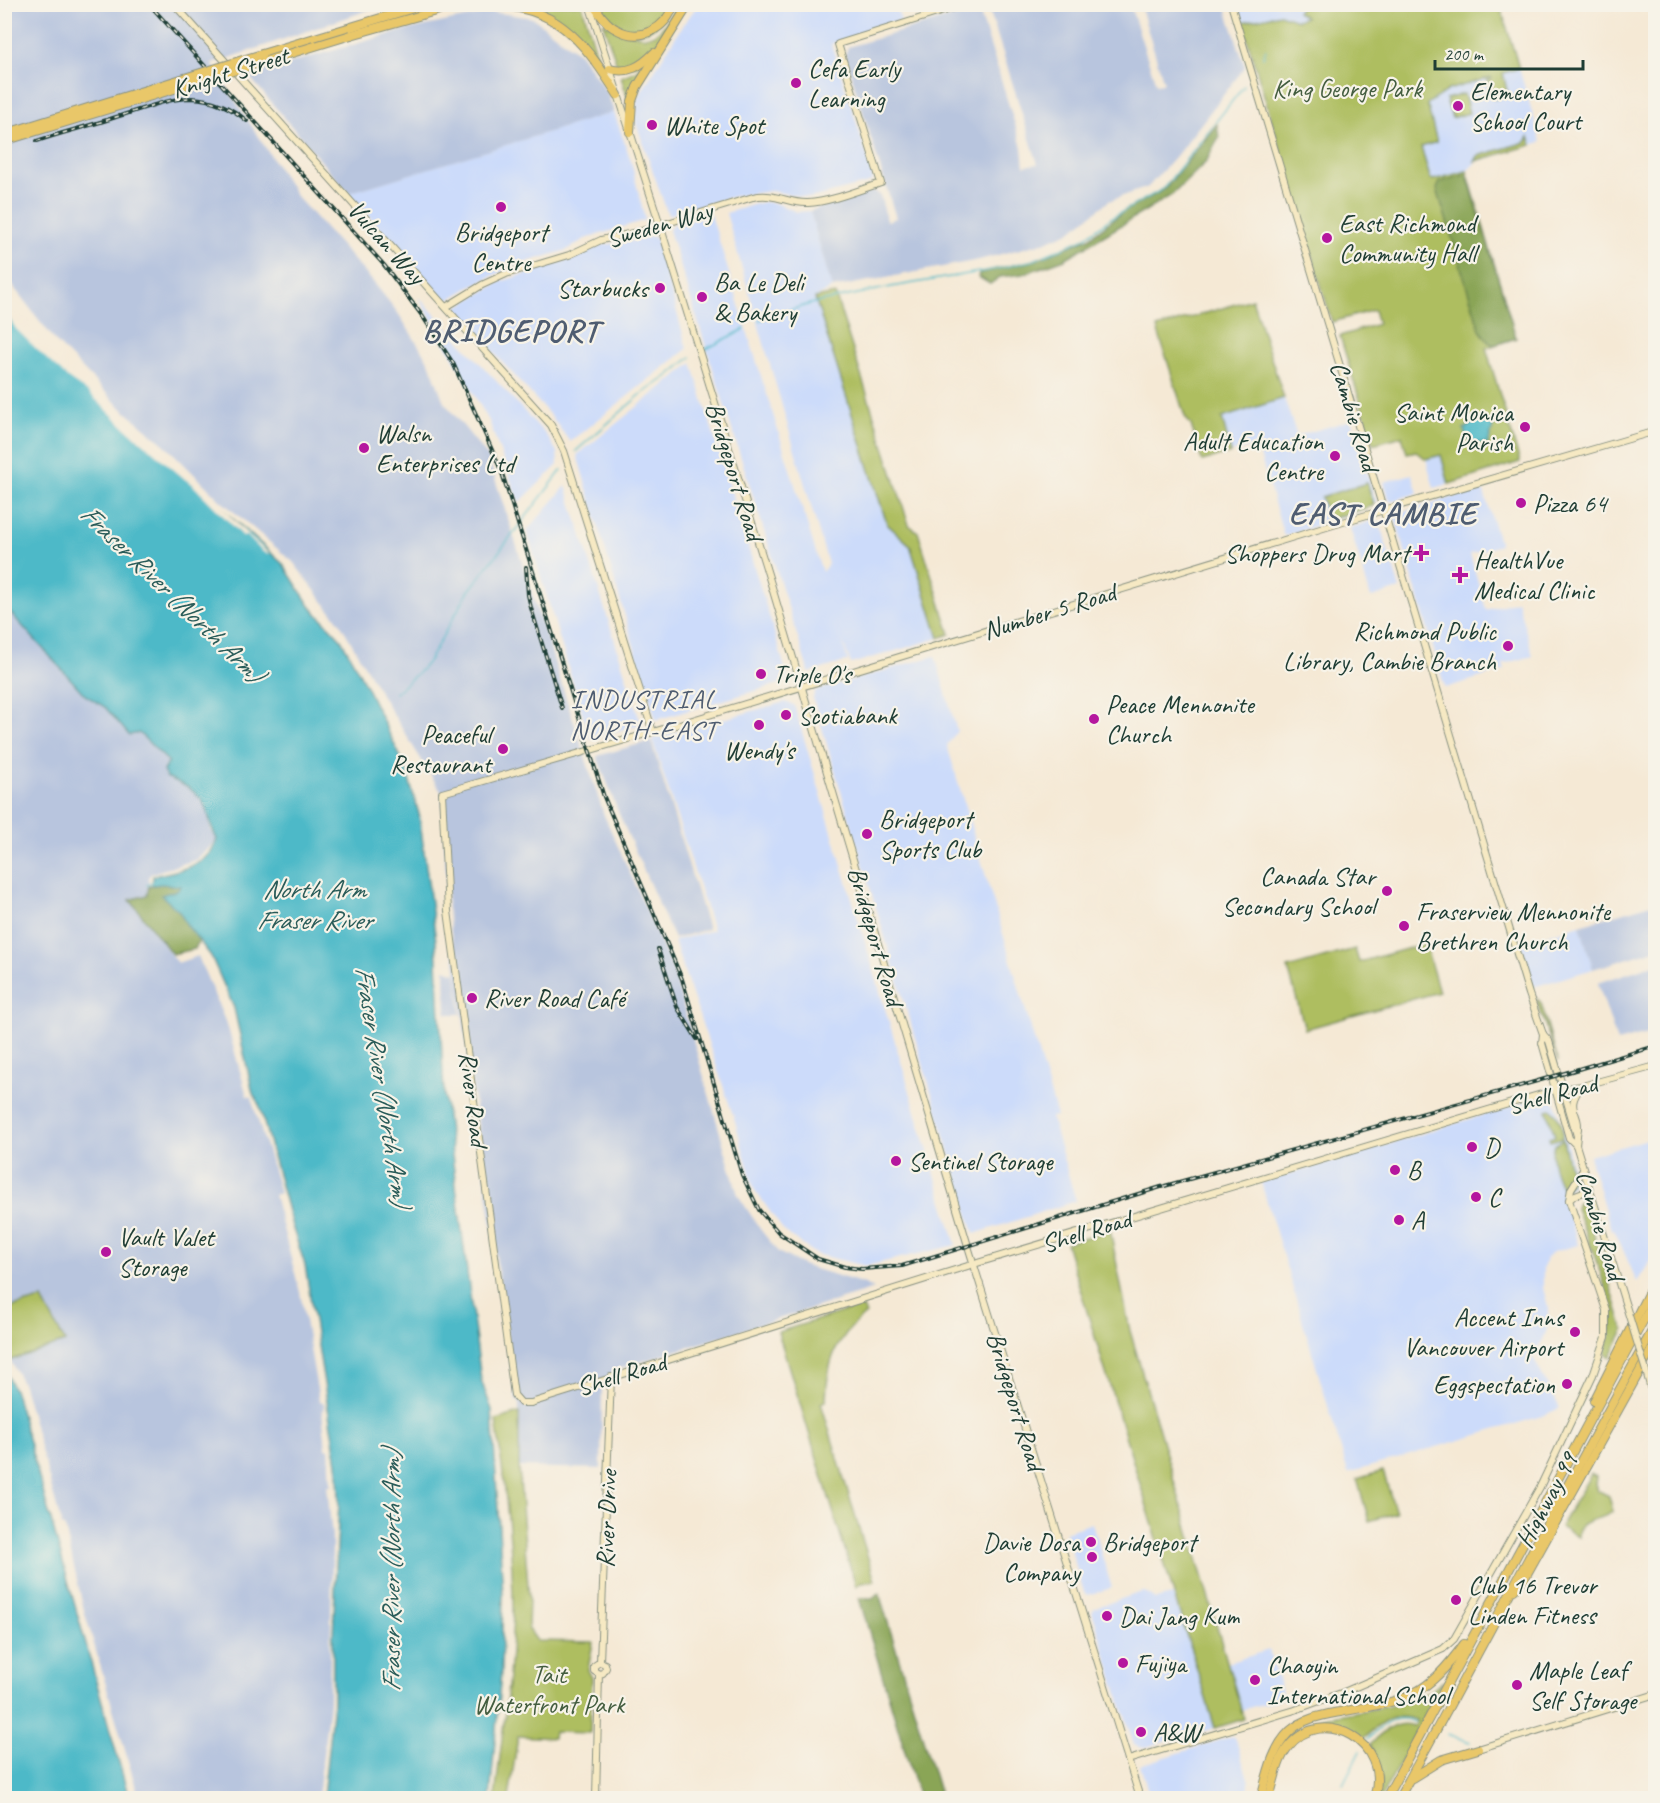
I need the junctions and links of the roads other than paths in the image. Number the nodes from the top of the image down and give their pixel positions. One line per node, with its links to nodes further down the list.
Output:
1 (174, 4): 19 (main road, Vulcan Way)
2 (410, 4): 10 (highway)
3 (427, 4): 10 (highway, Knight Street)
4 (591, 4): 5 (highway); 13 (main road, Bridgeport Road)
5 (674, 4)
6 (689, 4): 12 (highway)
7 (1231, 4): 21 (main road, Cambie Road)
8 (960, 5): 18 (main road, Sweden Way)
9 (452, 6): 11 (highway, Knight Street); 14 (highway, Knight Street)
10 (360, 24): 11 (highway, Knight Street)
11 (349, 31): 16 (highway, Knight Street, bridge); 17 (highway, Knight Street, bridge)
12 (660, 47): 13 (highway); 15 (highway)
13 (610, 69): 14 (main road, Bridgeport Road)
14 (618, 94): 15 (main road, Bridgeport Road)
15 (630, 132): 18 (main road, Bridgeport Road)
16 (4, 134)
17 (4, 141)
18 (660, 225): 19 (main road, Sweden Way); 22 (main road, Bridgeport Road)
19 (446, 307): 23 (main road, Vulcan Way)
20 (1656, 431): 21 (main road, Number 5 Road)
21 (1384, 510): 22 (main road, Number 5 Road); 27 (main road, Cambie Road)
22 (801, 686): 23 (main road, Number 5 Road); 33 (main road, Bridgeport Road)
23 (653, 732): 24 (main road, Number 5 Road)
24 (442, 793): 39 (main road, River Road)
25 (1656, 1066): 26 (main road, Shell Road)
26 (1582, 1086): 27 (main road, Shell Road); 28 (main road)
27 (1559, 1089): 28 (main road, Cambie Road); 29 (main road, Cambie Road); 33 (main road, Shell Road)
28 (1577, 1136): 29 (main road, Cambie Road)
29 (1576, 1145): 30 (main road, Cambie Road)
30 (1583, 1170): 31 (main road, Cambie Road); 32 (main road)
31 (1589, 1190): 32 (main road); 40 (main road, Cambie Road, bridge)
32 (1569, 1200): 46 (main road)
33 (974, 1264): 38 (main road, Shell Road); 46 (main road, Bridgeport Road)
34 (1656, 1278): 41 (highway)
35 (1656, 1297): 41 (highway, Highway 99)
36 (1656, 1324): 42 (highway, Highway 99)
37 (1656, 1342): 42 (highway)
38 (611, 1377): 39 (main road, Shell Road); 48 (main road, River Drive)
39 (519, 1402)
40 (1656, 1408)
41 (1567, 1462): 43 (highway, Highway 99)
42 (1510, 1595): 47 (highway, Highway 99)
43 (1481, 1622): 50 (highway); 53 (highway, Highway 99)
44 (1656, 1694): 45 (main road)
45 (1478, 1749): 47 (highway)
46 (1128, 1760): 49 (main road, Bridgeport Road)
47 (1409, 1780): 54 (highway, Highway 99)
48 (596, 1798)
49 (1140, 1798)
50 (1261, 1798)
51 (1269, 1798): 52 (highway)
52 (1374, 1798)
53 (1386, 1798)
54 (1399, 1798)

